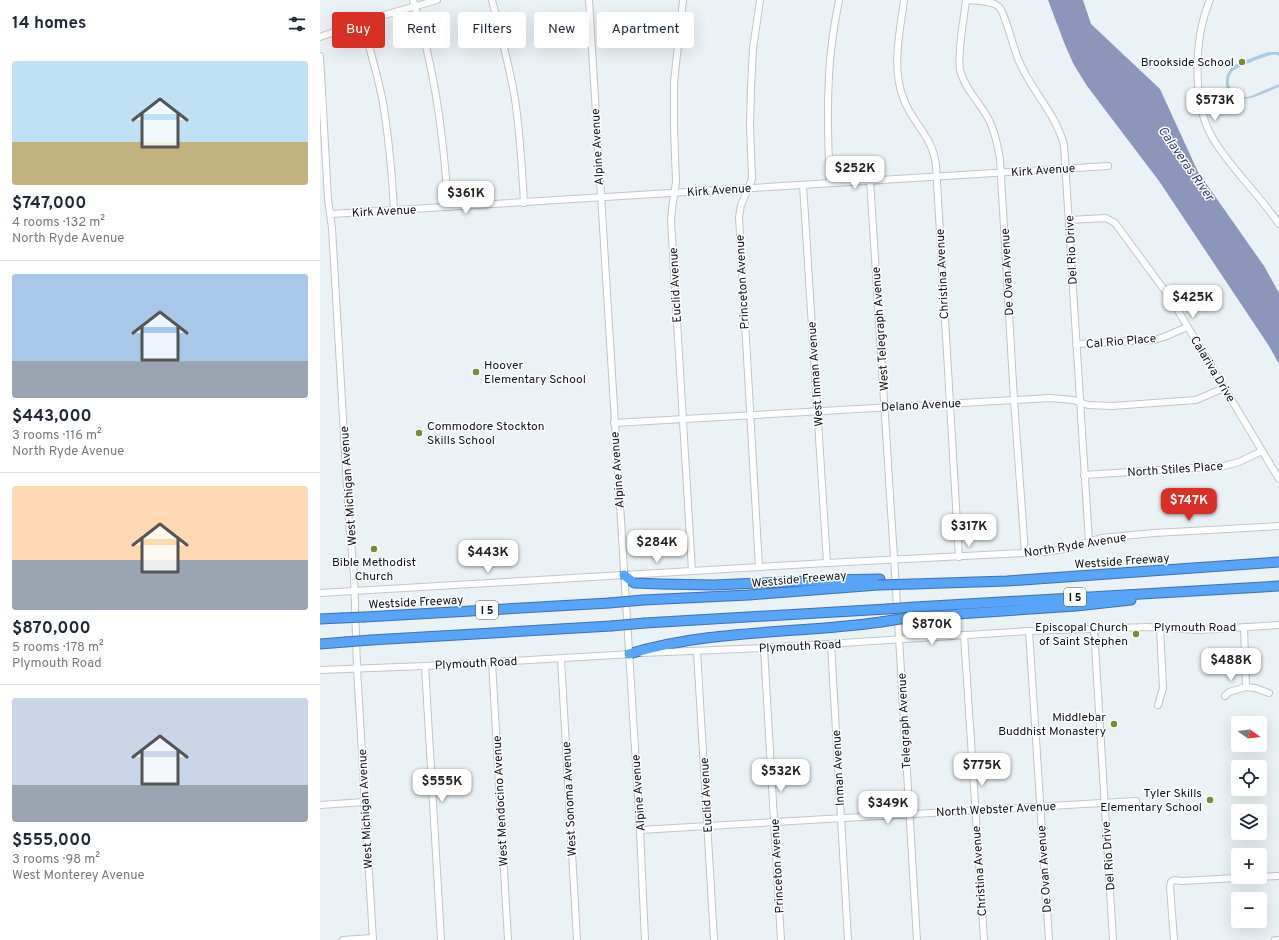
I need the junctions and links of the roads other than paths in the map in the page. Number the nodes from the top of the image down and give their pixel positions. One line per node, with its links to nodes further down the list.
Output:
1 (438, 0): 10 (street)
2 (492, 0): 27 (street)
3 (589, 0): 26 (street, Alpine Avenue)
4 (683, 0): 25 (street, Euclid Avenue)
5 (760, 0): 24 (street, Princeton Avenue)
6 (838, 0): 22 (street)
7 (904, 0): 20 (street, Christina Avenue)
8 (966, 0): 18 (street, Del Rio Drive); 19 (street, De Ovan Avenue)
9 (1210, 0): 32 (street)
10 (414, 3): 11 (street); 28 (street)
11 (385, 14)
12 (332, 33): 13 (street)
13 (320, 37)
14 (370, 48): 29 (street)
15 (320, 56): 16 (street, West Michigan Avenue)
16 (321, 95): 30 (street, West Michigan Avenue)
17 (1108, 166): 18 (street, Kirk Avenue)
18 (1066, 169): 19 (street, Kirk Avenue); 31 (street, Del Rio Drive)
19 (1001, 173): 20 (street, Kirk Avenue); 36 (street, De Ovan Avenue)
20 (936, 176): 21 (street, Kirk Avenue); 38 (street, Christina Avenue)
21 (870, 180): 22 (street, Kirk Avenue); 39 (street, West Telegraph Avenue)
22 (830, 182): 23 (street, Kirk Avenue)
23 (803, 185): 24 (street, Kirk Avenue); 40 (street, West Inman Avenue)
24 (749, 188): 25 (street, Kirk Avenue); 41 (street, Princeton Avenue)
25 (674, 193): 26 (street, Kirk Avenue); 42 (street, Euclid Avenue)
26 (600, 198): 27 (street, Kirk Avenue); 43 (street, Alpine Avenue)
27 (524, 203): 28 (street, Kirk Avenue)
28 (448, 207): 29 (street, Kirk Avenue)
29 (394, 210): 30 (street, Kirk Avenue)
30 (331, 214): 60 (street, West Michigan Avenue)
31 (1069, 220): 33 (street, Calariva Drive); 34 (street, Del Rio Drive)
32 (1279, 224)
33 (1187, 327): 34 (street, Cal Rio Place); 35 (street, Calariva Drive)
34 (1076, 344): 37 (street, Del Rio Drive)
35 (1224, 388): 37 (street, Delano Avenue); 44 (street, Calariva Drive)
36 (1014, 400): 37 (street, Delano Avenue); 38 (street, Delano Avenue); 49 (street, De Ovan Avenue)
37 (1080, 402): 45 (street, Del Rio Drive)
38 (950, 404): 39 (street, Delano Avenue); 50 (street, Christina Avenue)
39 (885, 407): 40 (street, Delano Avenue); 51 (street, West Telegraph Avenue)
40 (817, 411): 41 (street, Delano Avenue); 53 (street, West Inman Avenue)
41 (750, 415): 42 (street, Delano Avenue); 54 (street, Princeton Avenue)
42 (683, 418): 43 (street, Delano Avenue); 55 (street, Euclid Avenue)
43 (614, 423): 56 (street, Alpine Avenue)
44 (1262, 451): 45 (street, North Stiles Place); 46 (street, Calariva Drive)
45 (1084, 475): 48 (street, Del Rio Drive)
46 (1279, 478)
47 (1279, 526): 48 (street, North Ryde Avenue)
48 (1089, 542): 49 (street, North Ryde Avenue)
49 (1026, 553): 50 (street, North Ryde Avenue)
50 (959, 557): 51 (street, North Ryde Avenue)
51 (894, 560): 53 (street, North Ryde Avenue); 63 (street, West Telegraph Avenue)
52 (1279, 562): 57 (highway, Westside Freeway / I 5)
53 (827, 563): 54 (street, North Ryde Avenue)
54 (759, 567): 55 (street, North Ryde Avenue)
55 (692, 571): 56 (street, North Ryde Avenue)
56 (624, 575): 57 (highway); 60 (street, North Ryde Avenue); 75 (street, Alpine Avenue)
57 (879, 582): 62 (highway, Westside Freeway / I 5, bridge)
58 (1279, 586): 59 (highway, I 5)
59 (1235, 588): 71 (highway, I 5, bridge); 75 (highway, bridge)
60 (353, 591): 61 (street, North Ryde Avenue); 79 (street, West Michigan Avenue)
61 (320, 593)
62 (320, 619)
63 (898, 621): 70 (street, Telegraph Avenue)
64 (1279, 625): 66 (street, Plymouth Road)
65 (1160, 628): 66 (street, Plymouth Road); 67 (street, Plymouth Road); 84 (street)
66 (1244, 628): 81 (street)
67 (1094, 629): 68 (street, Plymouth Road); 87 (street, Del Rio Drive)
68 (1029, 631): 69 (street, Plymouth Road); 89 (street, De Ovan Avenue)
69 (964, 635): 70 (street, Plymouth Road); 90 (street, Christina Avenue)
70 (899, 639): 72 (street, Plymouth Road); 91 (street, Telegraph Avenue)
71 (320, 644)
72 (831, 644): 73 (street, Plymouth Road); 92 (street, Inman Avenue)
73 (764, 648): 74 (street, Plymouth Road); 93 (street, Princeton Avenue)
74 (697, 651): 75 (street, Plymouth Road); 94 (street, Euclid Avenue)
75 (629, 654): 76 (street, Plymouth Road); 95 (street, Alpine Avenue)
76 (561, 659): 77 (street, Plymouth Road); 103 (street, West Sonoma Avenue)
77 (492, 662): 78 (street, Plymouth Road); 102 (street, West Mendocino Avenue)
78 (424, 666): 79 (street, Plymouth Road); 101 (street)
79 (357, 668): 80 (street, Plymouth Road); 86 (street, West Michigan Avenue)
80 (320, 670)
81 (1246, 687): 82 (street); 83 (street)
82 (1269, 693)
83 (1224, 696)
84 (1158, 705)
85 (1136, 801): 87 (street, North Webster Avenue)
86 (364, 802): 88 (street); 99 (street, West Michigan Avenue)
87 (1104, 803): 89 (street, North Webster Avenue); 111 (street, Del Rio Drive)
88 (320, 805)
89 (1040, 807): 90 (street, North Webster Avenue); 110 (street, De Ovan Avenue)
90 (975, 810): 91 (street, North Webster Avenue); 109 (street, Christina Avenue)
91 (909, 814): 92 (street, North Webster Avenue); 108 (street, Telegraph Avenue)
92 (841, 818): 93 (street, North Webster Avenue); 107 (street, Inman Avenue)
93 (774, 822): 94 (street, North Webster Avenue); 106 (street, Princeton Avenue)
94 (708, 826): 95 (street, North Webster Avenue); 105 (street, Euclid Avenue)
95 (640, 830): 104 (street, Alpine Avenue)
96 (1277, 876): 97 (street)
97 (1267, 877)
98 (1231, 878): 112 (street)
99 (372, 939): 100 (street)
100 (343, 940)
101 (441, 940)
102 (508, 940)
103 (576, 940)
104 (645, 940)
105 (714, 940)
106 (781, 940)
107 (848, 940)
108 (917, 940)
109 (984, 940)
110 (1049, 940)
111 (1113, 940)
112 (1174, 940)
113 (1275, 940): 114 (street)
114 (1279, 940)

